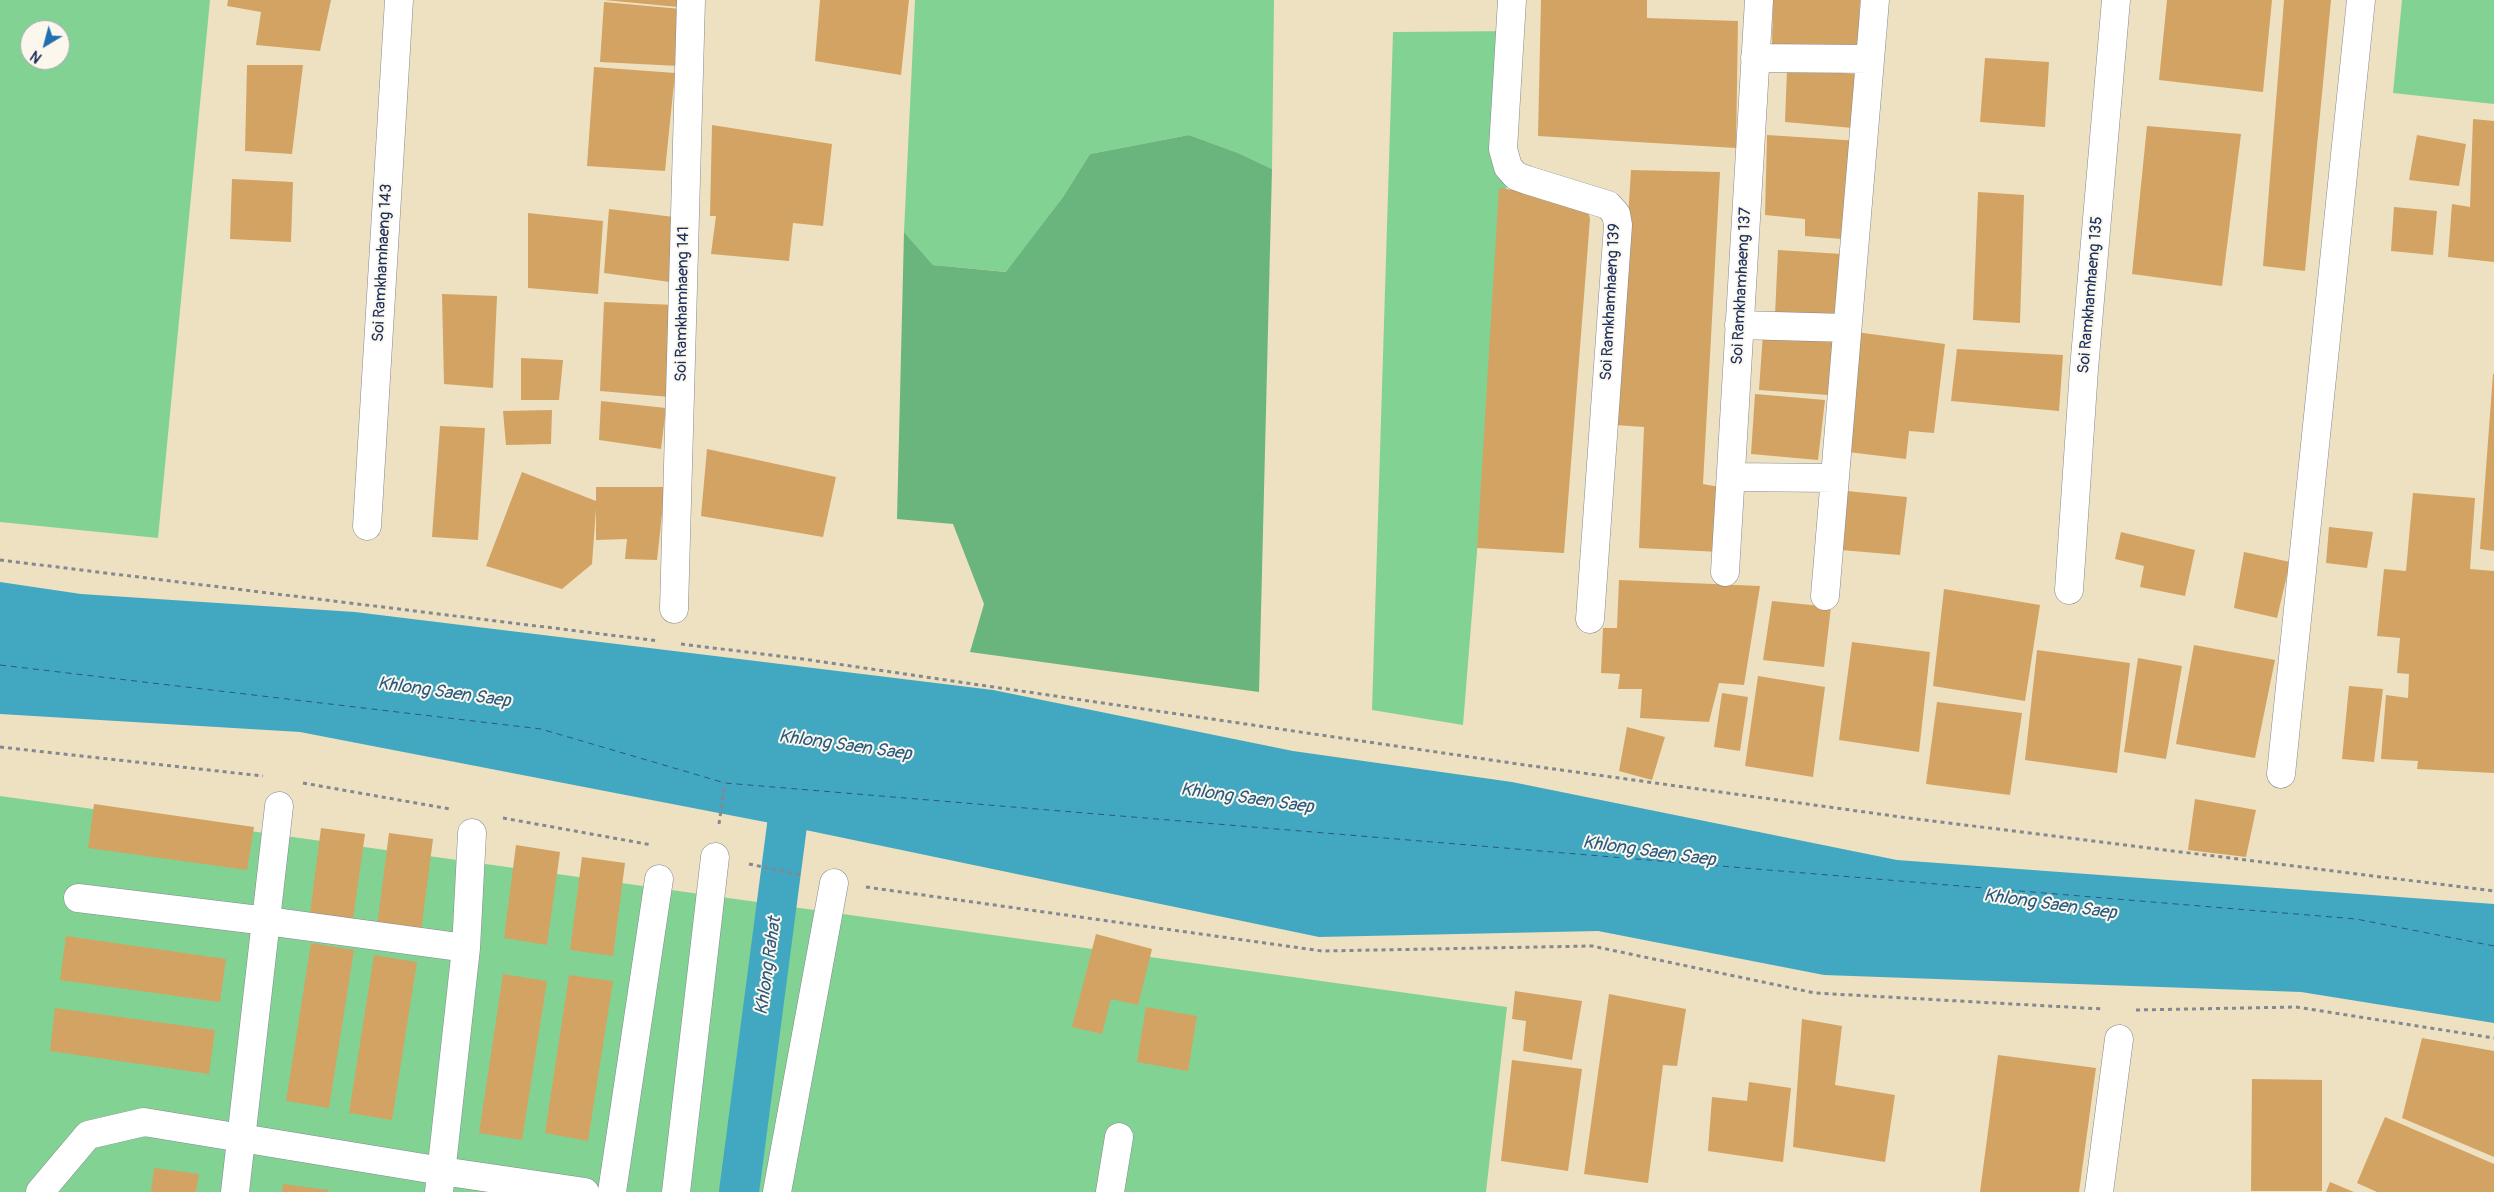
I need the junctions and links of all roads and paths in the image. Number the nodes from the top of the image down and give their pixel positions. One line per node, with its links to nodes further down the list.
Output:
1 (399, 0): 14 (street, Soi Ramkhamhaeng 143)
2 (691, 0): 19 (street, Soi Ramkhamhaeng 141)
3 (1512, 0): 20 (street, Soi Ramkhamhaeng 139)
4 (1759, 0): 8 (street, Soi Ramkhamhaeng 137)
5 (1876, 0): 9 (street)
6 (2116, 0): 17 (street, Soi Ramkhamhaeng 135)
7 (2361, 0): 24 (street)
8 (1755, 58): 9 (street); 10 (street, Soi Ramkhamhaeng 137)
9 (1870, 59): 11 (street)
10 (1740, 326): 11 (street); 12 (street, Soi Ramkhamhaeng 137)
11 (1848, 328): 13 (street)
12 (1731, 477): 13 (street); 16 (street, Soi Ramkhamhaeng 137)
13 (1834, 478): 18 (street)
14 (367, 526)
15 (0, 560): 21 (path)
16 (1725, 572)
17 (2069, 590)
18 (1825, 596)
19 (674, 609)
20 (1590, 619)
21 (667, 642)
22 (676, 643): 36 (path)
23 (0, 746): 25 (path)
24 (2281, 774)
25 (267, 777)
26 (296, 781): 29 (path)
27 (725, 783): 33 (path)
28 (279, 806): 38 (street)
29 (452, 809)
30 (501, 818): 32 (path)
31 (472, 833): 39 (street)
32 (656, 846)
33 (716, 857): 35 (path); 51 (street)
34 (659, 879): 50 (street)
35 (832, 882): 40 (path); 52 (street)
36 (2494, 891)
37 (78, 898): 38 (street)
38 (267, 921): 39 (street); 44 (street)
39 (466, 948): 46 (street)
40 (2104, 1009)
41 (2133, 1010): 42 (path)
42 (2494, 1038)
43 (2118, 1039): 54 (street)
44 (241, 1137): 46 (street); 47 (street); 48 (street)
45 (1119, 1137): 53 (street)
46 (441, 1182): 49 (street)
47 (40, 1192)
48 (235, 1192)
49 (585, 1192)
50 (612, 1192)
51 (676, 1192)
52 (777, 1192)
53 (1110, 1192)
54 (2099, 1192)

